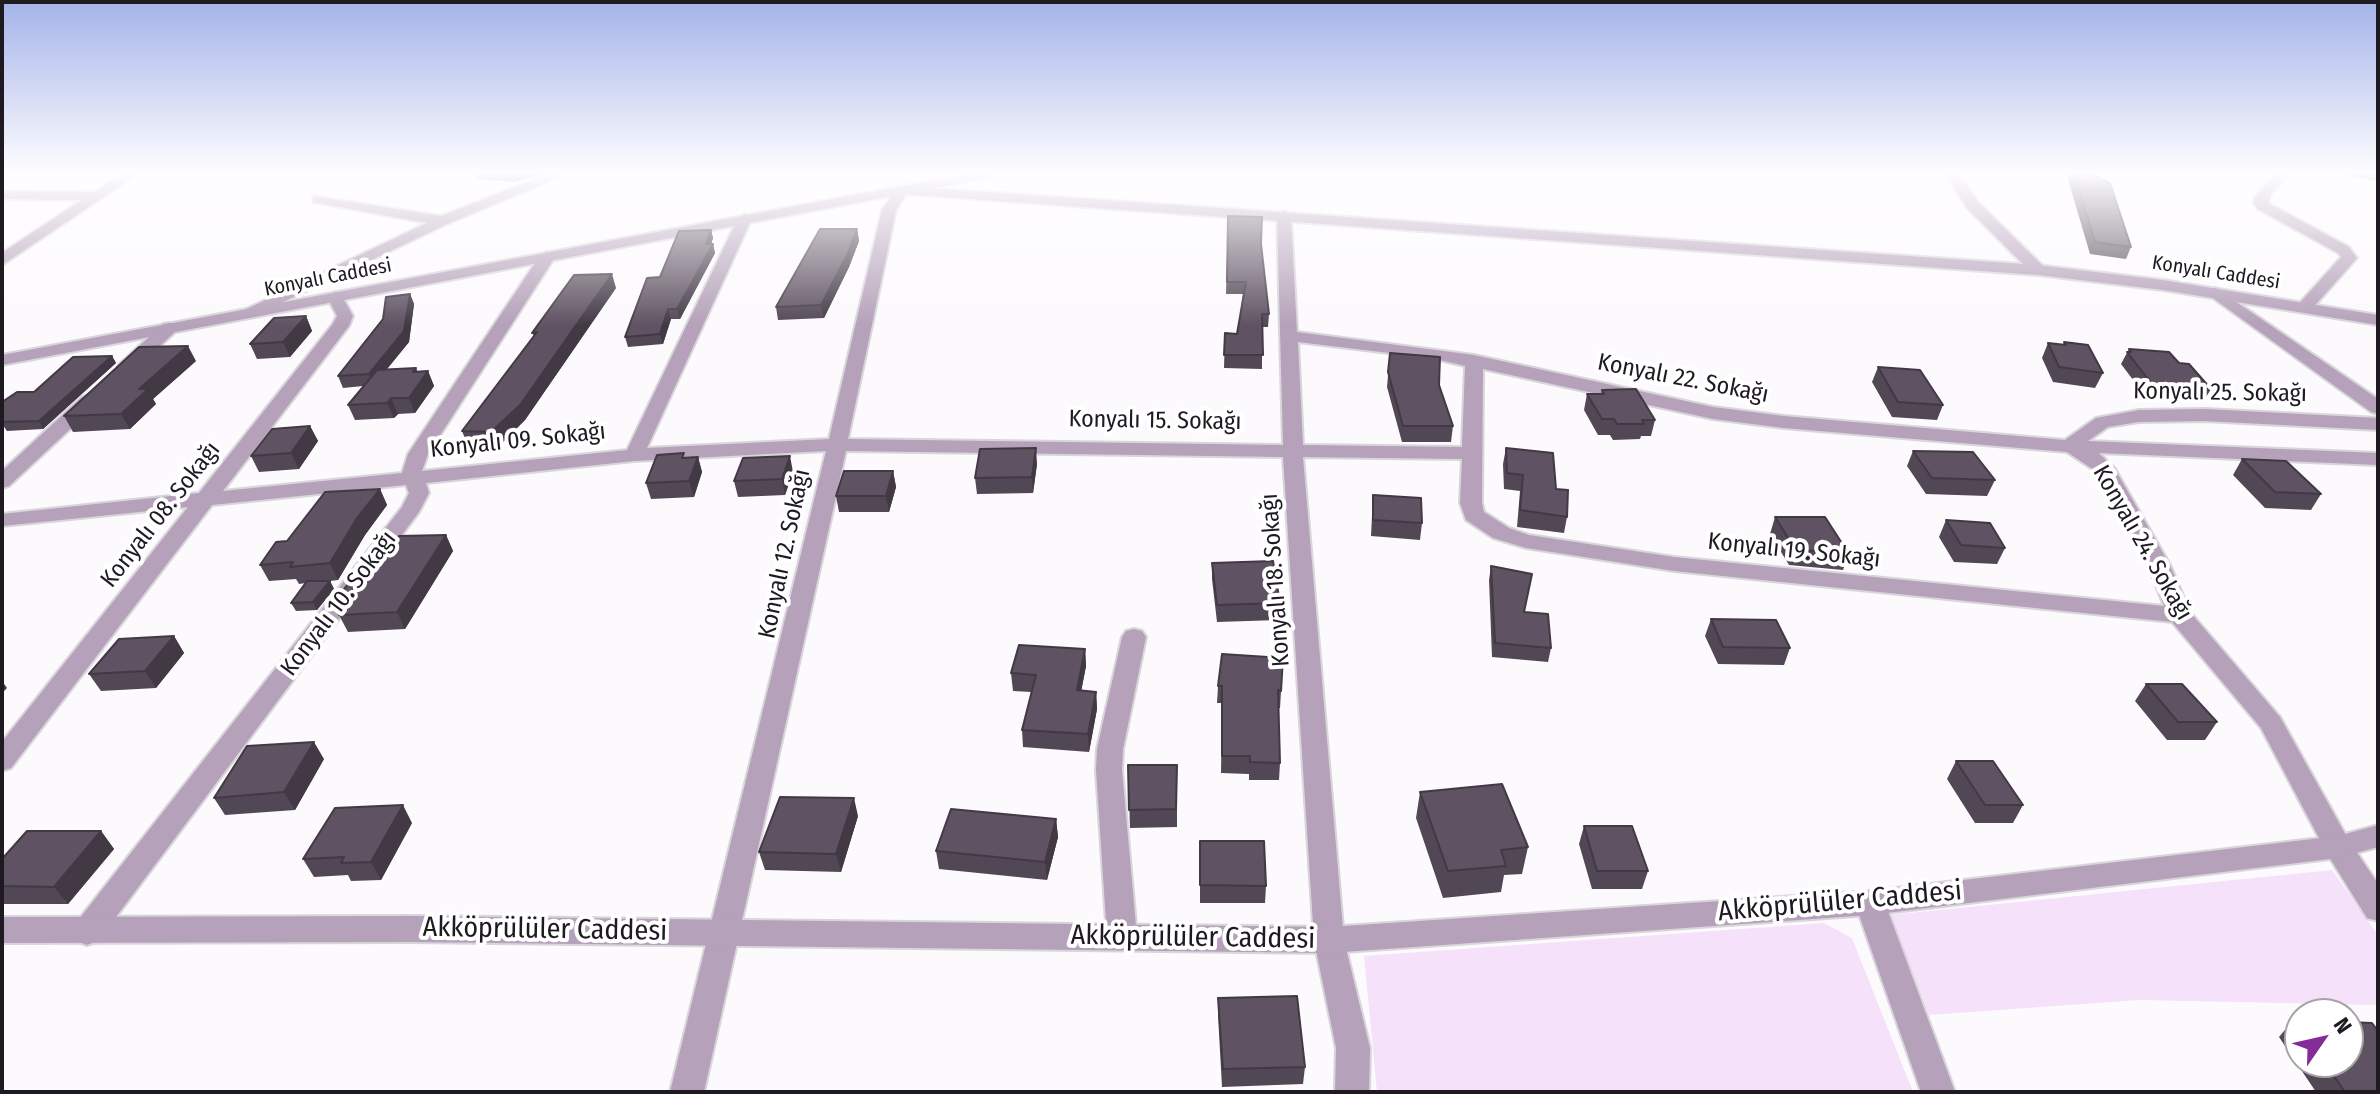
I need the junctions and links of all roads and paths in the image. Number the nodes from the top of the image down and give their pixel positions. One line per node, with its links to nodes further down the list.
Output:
1 (55, 224): 11 (street)
2 (435, 224): 16 (street)
3 (714, 224): 10 (street, Konyalı Caddesi)
4 (742, 224): 28 (street)
5 (886, 224): 24 (street, Konyalı 12. Sokağı)
6 (1284, 224): 19 (street, Konyalı 18. Sokağı)
7 (1408, 224): 12 (street, Konyalı Caddesi)
8 (1991, 224): 12 (street)
9 (2296, 224): 15 (street)
10 (547, 257): 14 (street, Konyalı Caddesi); 30 (street, Konyalı 10. Sokağı)
11 (2, 260)
12 (2038, 270): 13 (street, Konyalı Caddesi)
13 (2216, 293): 15 (street, Konyalı Caddesi); 22 (street)
14 (335, 297): 16 (street, Konyalı Caddesi); 32 (street, Konyalı 08. Sokağı)
15 (2304, 307): 17 (street, Konyalı Caddesi)
16 (246, 313): 18 (street, Konyalı Caddesi)
17 (2378, 320)
18 (169, 328): 20 (street, Konyalı Caddesi); 31 (street)
19 (1290, 336): 21 (street, Konyalı 22. Sokağı); 26 (street, Konyalı 18. Sokağı)
20 (2, 360)
21 (1474, 360): 25 (street, Konyalı 22. Sokağı); 27 (street)
22 (2378, 408)
23 (2378, 424): 25 (street, Konyalı 25. Sokağı)
24 (835, 445): 26 (street, Konyalı 15. Sokağı); 28 (street, Konyalı 09. Sokağı); 43 (street, Konyalı 12. Sokağı)
25 (2070, 446): 29 (street, Konyalı 22. Sokağı); 34 (street, Konyalı 24. Sokağı)
26 (1293, 450): 27 (street, Konyalı 15. Sokağı); 45 (street, Konyalı 18. Sokağı)
27 (1474, 453): 34 (street, Konyalı 19. Sokağı)
28 (634, 455): 30 (street, Konyalı 09. Sokağı)
29 (2378, 459)
30 (414, 478): 32 (street, Konyalı 09. Sokağı); 42 (street, Konyalı 10. Sokağı)
31 (2, 482)
32 (207, 498): 33 (street, Konyalı 09. Sokağı); 36 (street, Konyalı 08. Sokağı)
33 (2, 520)
34 (2179, 615): 38 (street, Konyalı 24. Sokağı)
35 (1134, 637): 44 (street)
36 (2, 761)
37 (2378, 836): 38 (street, Akköprülüler Caddesi)
38 (2338, 847): 39 (street, Akköprülüler Caddesi); 40 (street, Konyalı 24. Sokağı)
39 (1870, 903): 45 (street, Akköprülüler Caddesi); 48 (street)
40 (2378, 909)
41 (2, 930): 42 (street, Akköprülüler Caddesi)
42 (87, 932): 43 (street, Akköprülüler Caddesi)
43 (725, 932): 44 (street, Akköprülüler Caddesi); 46 (street, Konyalı 12. Sokağı)
44 (1122, 937): 45 (street, Akköprülüler Caddesi)
45 (1329, 940): 47 (street, Konyalı 18. Sokağı)
46 (687, 1092)
47 (1352, 1092)
48 (1938, 1092)

